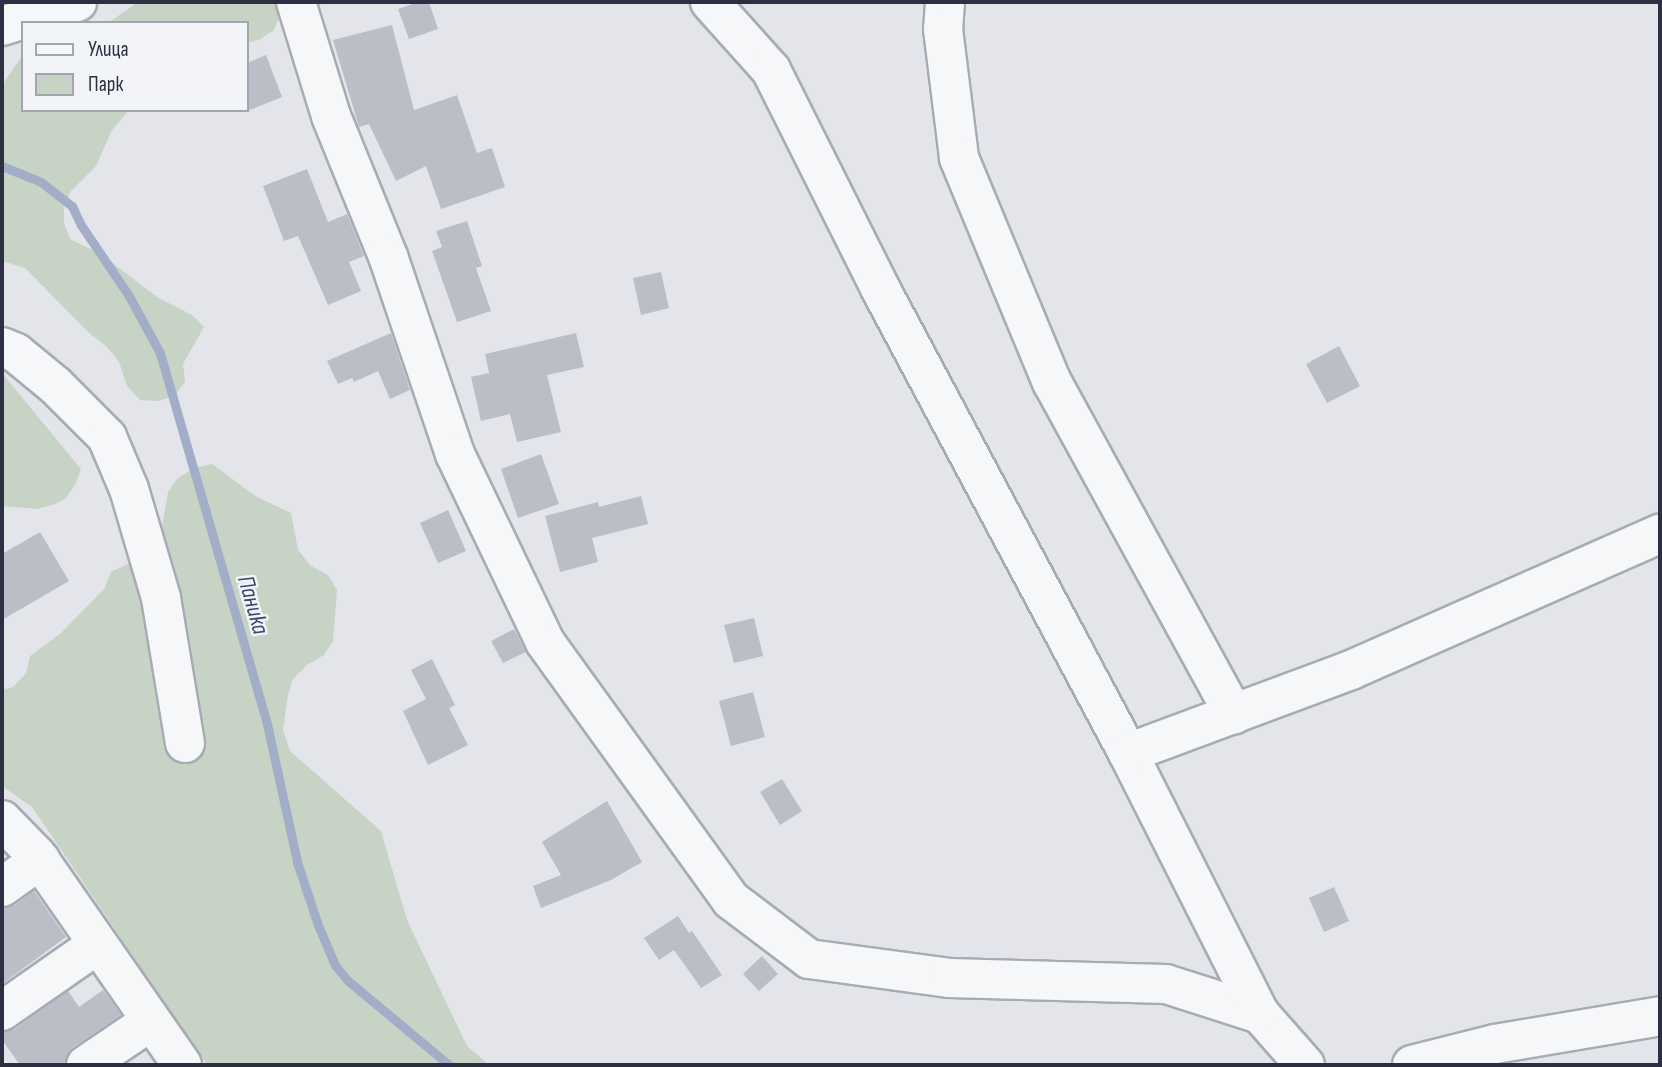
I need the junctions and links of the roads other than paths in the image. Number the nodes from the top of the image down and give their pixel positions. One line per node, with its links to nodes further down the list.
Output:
1 (77, 2): 5 (street)
2 (296, 2): 16 (street)
3 (710, 2): 10 (street)
4 (945, 2): 8 (street)
5 (2, 26)
6 (2, 347): 9 (street)
7 (1660, 534): 8 (street)
8 (1234, 713): 10 (street)
9 (185, 743)
10 (1128, 754): 16 (street)
11 (2, 820): 12 (street)
12 (40, 860): 13 (street); 14 (street)
13 (2, 887)
14 (98, 944): 15 (street); 18 (street)
15 (2, 1011)
16 (1260, 1014): 21 (street)
17 (1660, 1016): 22 (street)
18 (151, 1021): 19 (street); 20 (street)
19 (86, 1065)
20 (182, 1065)
21 (1305, 1065)
22 (1412, 1065)

